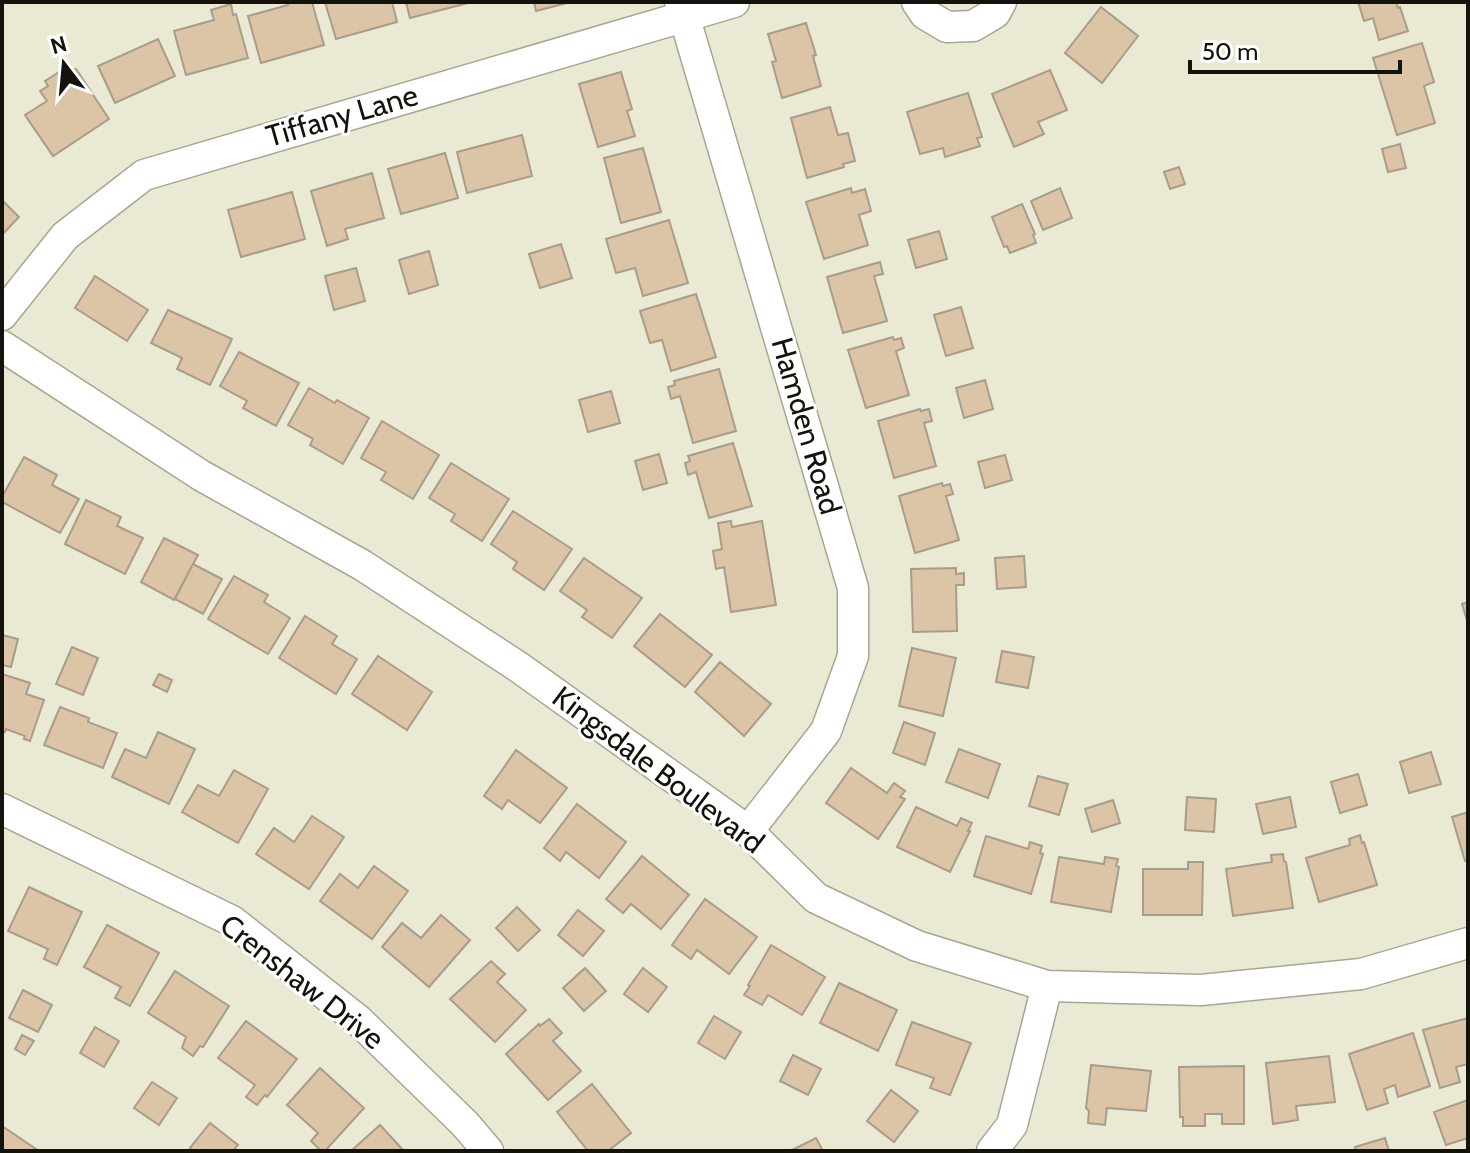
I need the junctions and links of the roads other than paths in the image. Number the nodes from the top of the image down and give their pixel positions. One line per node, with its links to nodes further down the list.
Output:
1 (734, 2): 4 (street, Tiffany Lane)
2 (917, 2): 3 (street)
3 (1001, 2)
4 (682, 9): 5 (street, Tiffany Lane); 8 (street, Hamden Road)
5 (2, 315)
6 (2, 346): 8 (street, Kingsdale Boulevard)
7 (2, 809): 11 (street, Crenshaw Drive)
8 (748, 831): 10 (street, Kingsdale Boulevard)
9 (1468, 943): 10 (street, Kingsdale Boulevard)
10 (1047, 986): 12 (street)
11 (488, 1151)
12 (992, 1151)

